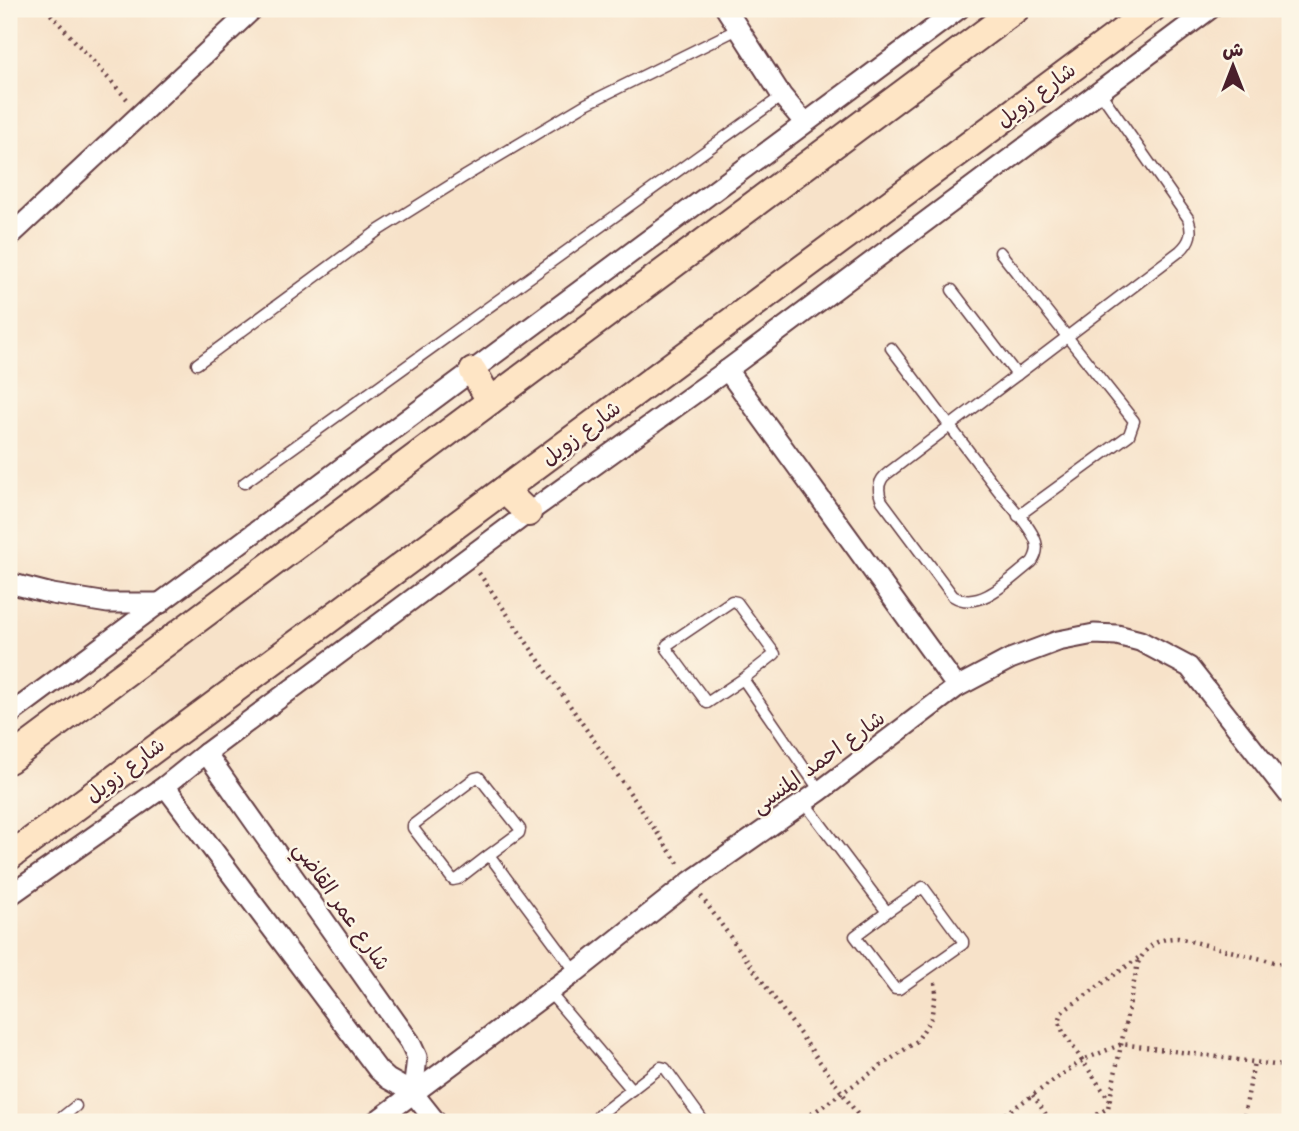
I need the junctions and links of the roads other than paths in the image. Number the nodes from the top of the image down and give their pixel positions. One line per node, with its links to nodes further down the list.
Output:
1 (253, 9): 11 (street)
2 (726, 9): 7 (street)
3 (959, 9): 10 (street)
4 (1016, 9): 20 (main road)
5 (1152, 9): 23 (main road, شارع زويل)
6 (1210, 9): 8 (street)
7 (738, 29): 9 (street); 16 (lane)
8 (1100, 92): 14 (lane); 17 (street)
9 (782, 96): 10 (street); 22 (lane)
10 (804, 122): 18 (street)
11 (9, 237)
12 (1000, 252): 14 (lane)
13 (952, 290): 19 (lane)
14 (1068, 336): 19 (lane); 25 (lane)
15 (891, 348): 21 (lane)
16 (197, 365)
17 (727, 370): 24 (street); 29 (street)
18 (472, 371): 20 (main road); 27 (street)
19 (1017, 374): 21 (lane)
20 (490, 401): 32 (main road)
21 (950, 426): 25 (lane); 25 (lane)
22 (244, 483)
23 (504, 489): 24 (main road); 37 (main road, شارع زويل)
24 (528, 513): 31 (street)
25 (1018, 516)
26 (9, 583): 27 (street)
27 (161, 603): 30 (street)
28 (743, 679): 28 (lane); 34 (lane)
29 (957, 687): 34 (street, شارع احمد المنسى); 35 (street, شارع احمد المنسى)
30 (9, 715)
31 (206, 753): 33 (street); 43 (street, شارع عمر القاضي)
32 (9, 760)
33 (165, 786): 38 (street); 43 (street)
34 (812, 796): 39 (lane); 40 (street, شارع احمد المنسى)
35 (1290, 796)
36 (489, 855): 36 (lane); 40 (lane)
37 (9, 857)
38 (9, 897)
39 (887, 912): 39 (lane)
40 (576, 972): 41 (street, شارع احمد المنسى)
41 (549, 992): 42 (lane); 43 (street, شارع احمد المنسى)
42 (632, 1090): 48 (lane); 49 (lane)
43 (413, 1093): 46 (street, شارع احمد المنسى); 47 (street)
44 (76, 1106): 45 (lane)
45 (56, 1122)
46 (375, 1122)
47 (436, 1122)
48 (600, 1122)
49 (705, 1122)

